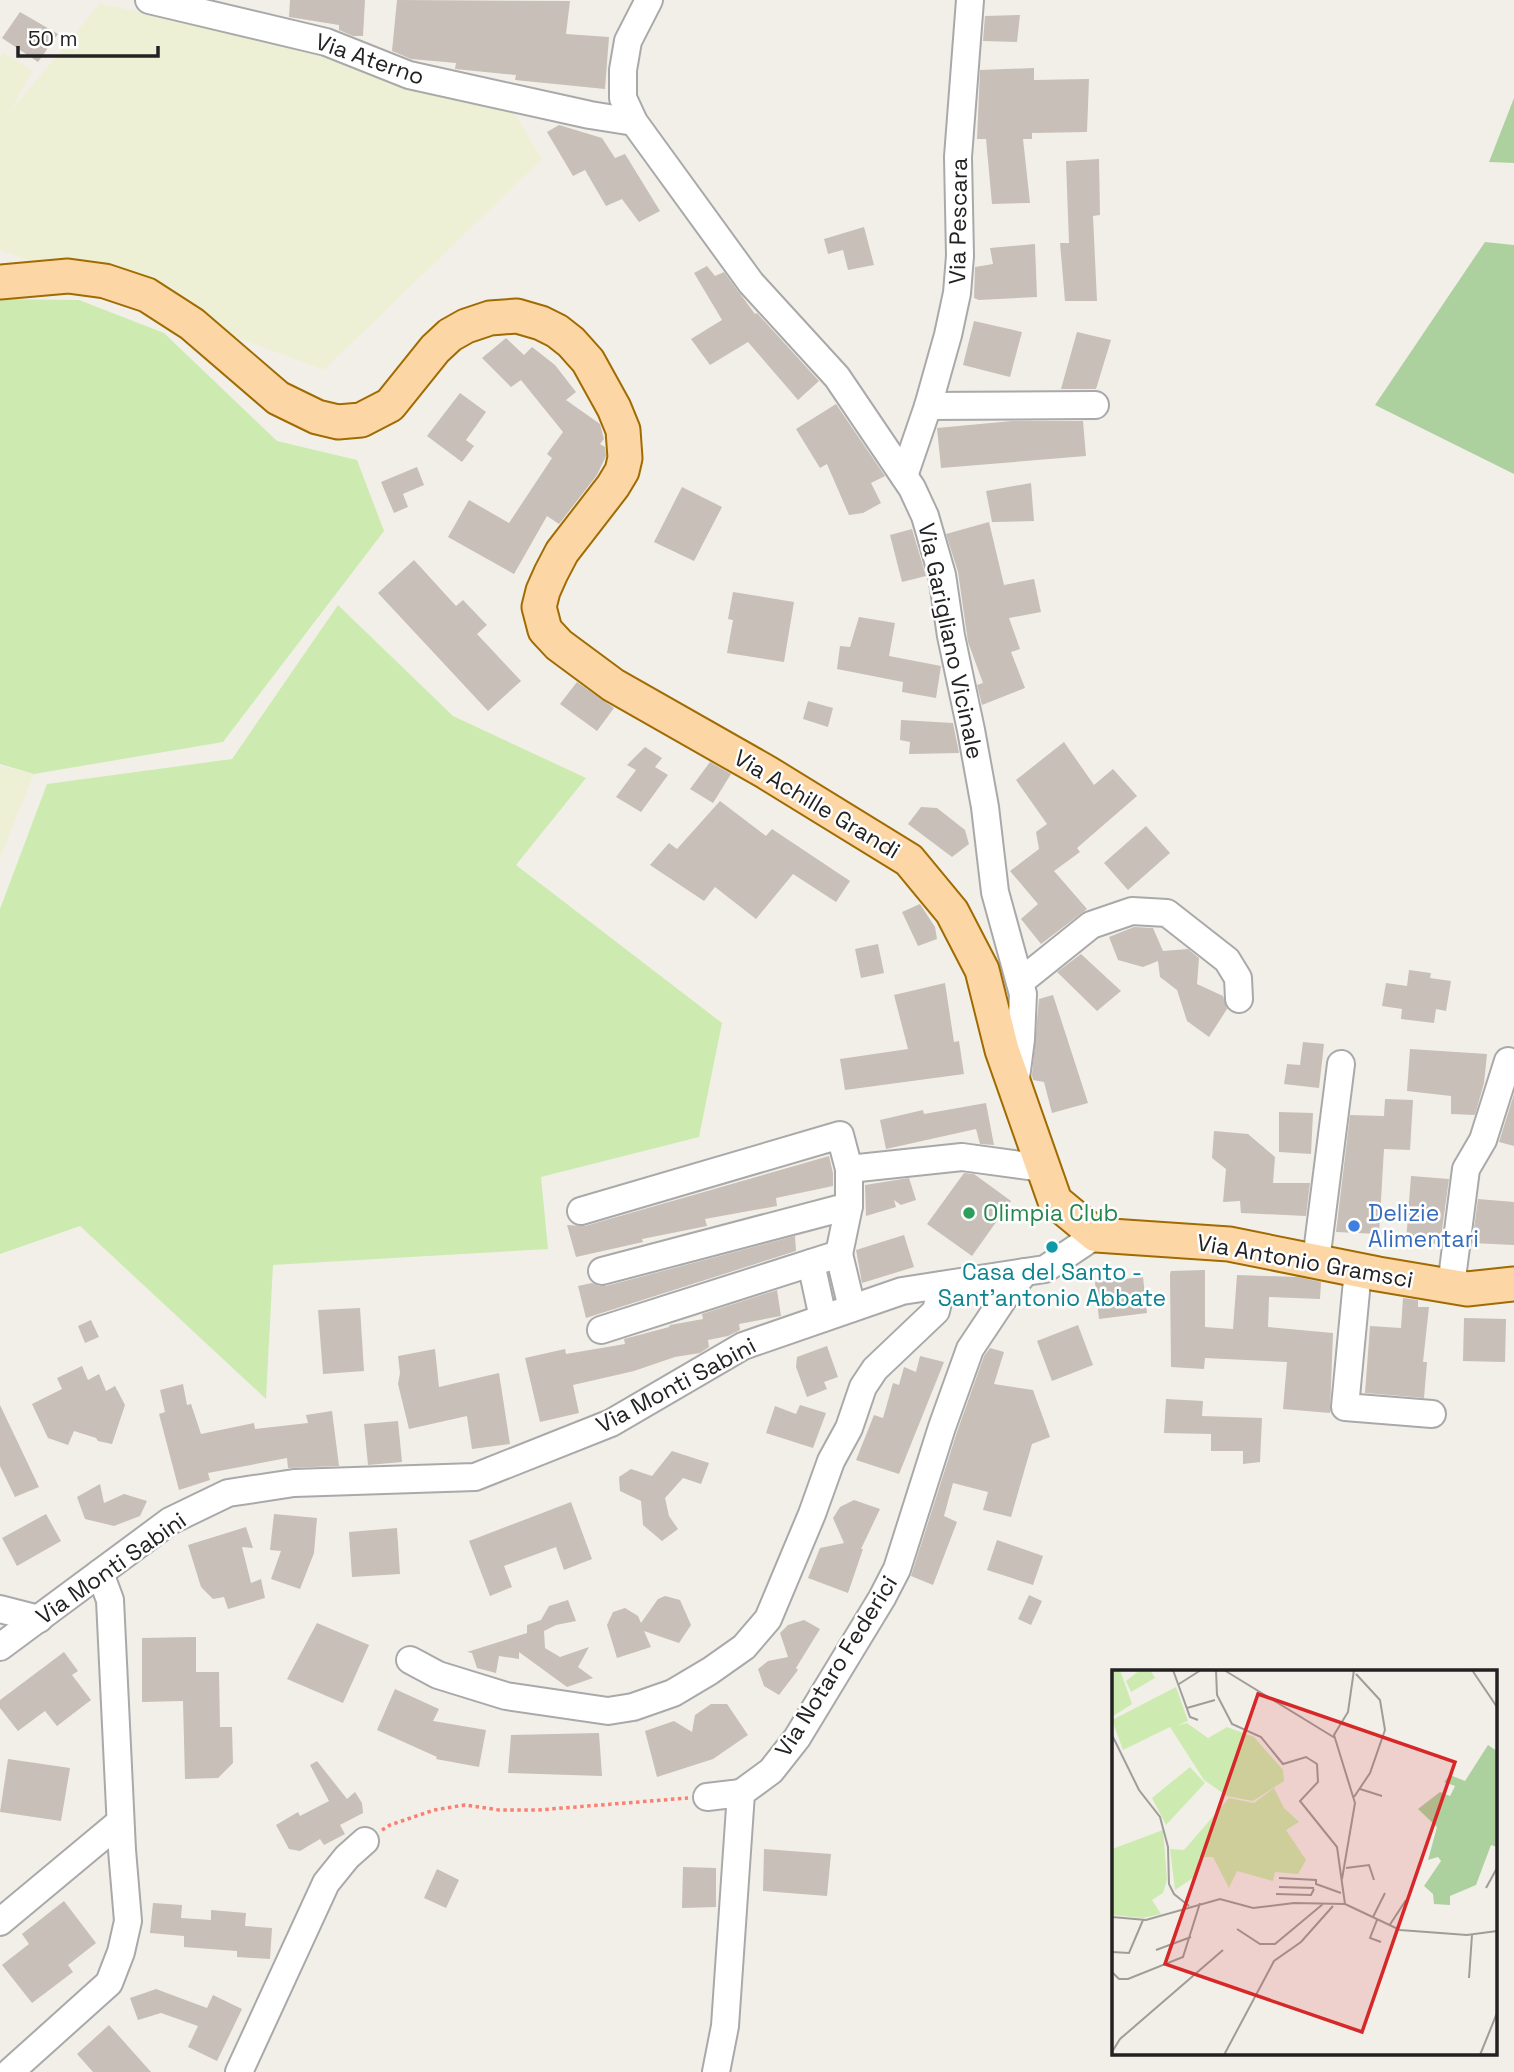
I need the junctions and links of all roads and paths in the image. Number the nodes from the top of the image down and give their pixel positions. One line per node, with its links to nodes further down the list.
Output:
1 (149, 0): 4 (street, Via Aterno)
2 (649, 0): 4 (street, Via Garigliano Vicinale)
3 (970, 0): 7 (street, Via Pescara)
4 (634, 121): 8 (street, Via Garigliano Vicinale)
5 (0, 282): 13 (main road, Via Achille Grandi)
6 (1095, 405): 7 (street)
7 (928, 406): 8 (street, Via Pescara)
8 (904, 476): 9 (street, Via Garigliano Vicinale)
9 (1020, 982): 10 (street); 13 (street, Via Garigliano Vicinale)
10 (1240, 999)
11 (1508, 1060): 27 (street)
12 (1341, 1064): 20 (street)
13 (1015, 1088): 14 (main road, Via Achille Grandi)
14 (1043, 1168): 15 (street); 18 (main road, Via Achille Grandi)
15 (849, 1169): 16 (street); 17 (street)
16 (849, 1206): 19 (street); 23 (street)
17 (581, 1211)
18 (1096, 1235): 20 (main road, Via Antonio Gramsci); 24 (street, Via Monti Sabini)
19 (839, 1254): 21 (street); 28 (street)
20 (1316, 1261): 22 (main road, Via Antonio Gramsci)
21 (811, 1263): 29 (street); 30 (street)
22 (1358, 1270): 27 (main road, Via Antonio Gramsci); 31 (street)
23 (602, 1271)
24 (1025, 1272): 26 (street, Via Monti Sabini); 37 (street, Via Notaro Federici)
25 (1514, 1284): 27 (main road, Via Antonio Gramsci)
26 (942, 1285): 28 (street, Via Monti Sabini); 36 (street)
27 (1451, 1286)
28 (852, 1308): 29 (street, Via Monti Sabini)
29 (823, 1318): 32 (street, Via Monti Sabini)
30 (601, 1330)
31 (1432, 1414)
32 (100, 1573): 34 (street, Via Monti Sabini); 39 (street)
33 (0, 1609): 34 (street)
34 (38, 1619): 35 (street, Via Monti Sabini)
35 (0, 1647)
36 (410, 1660)
37 (741, 1793): 38 (street); 44 (street)
38 (707, 1797): 40 (path)
39 (120, 1822): 41 (street); 42 (street)
40 (365, 1841): 43 (street)
41 (0, 1922)
42 (10, 2072)
43 (239, 2072)
44 (716, 2072)

